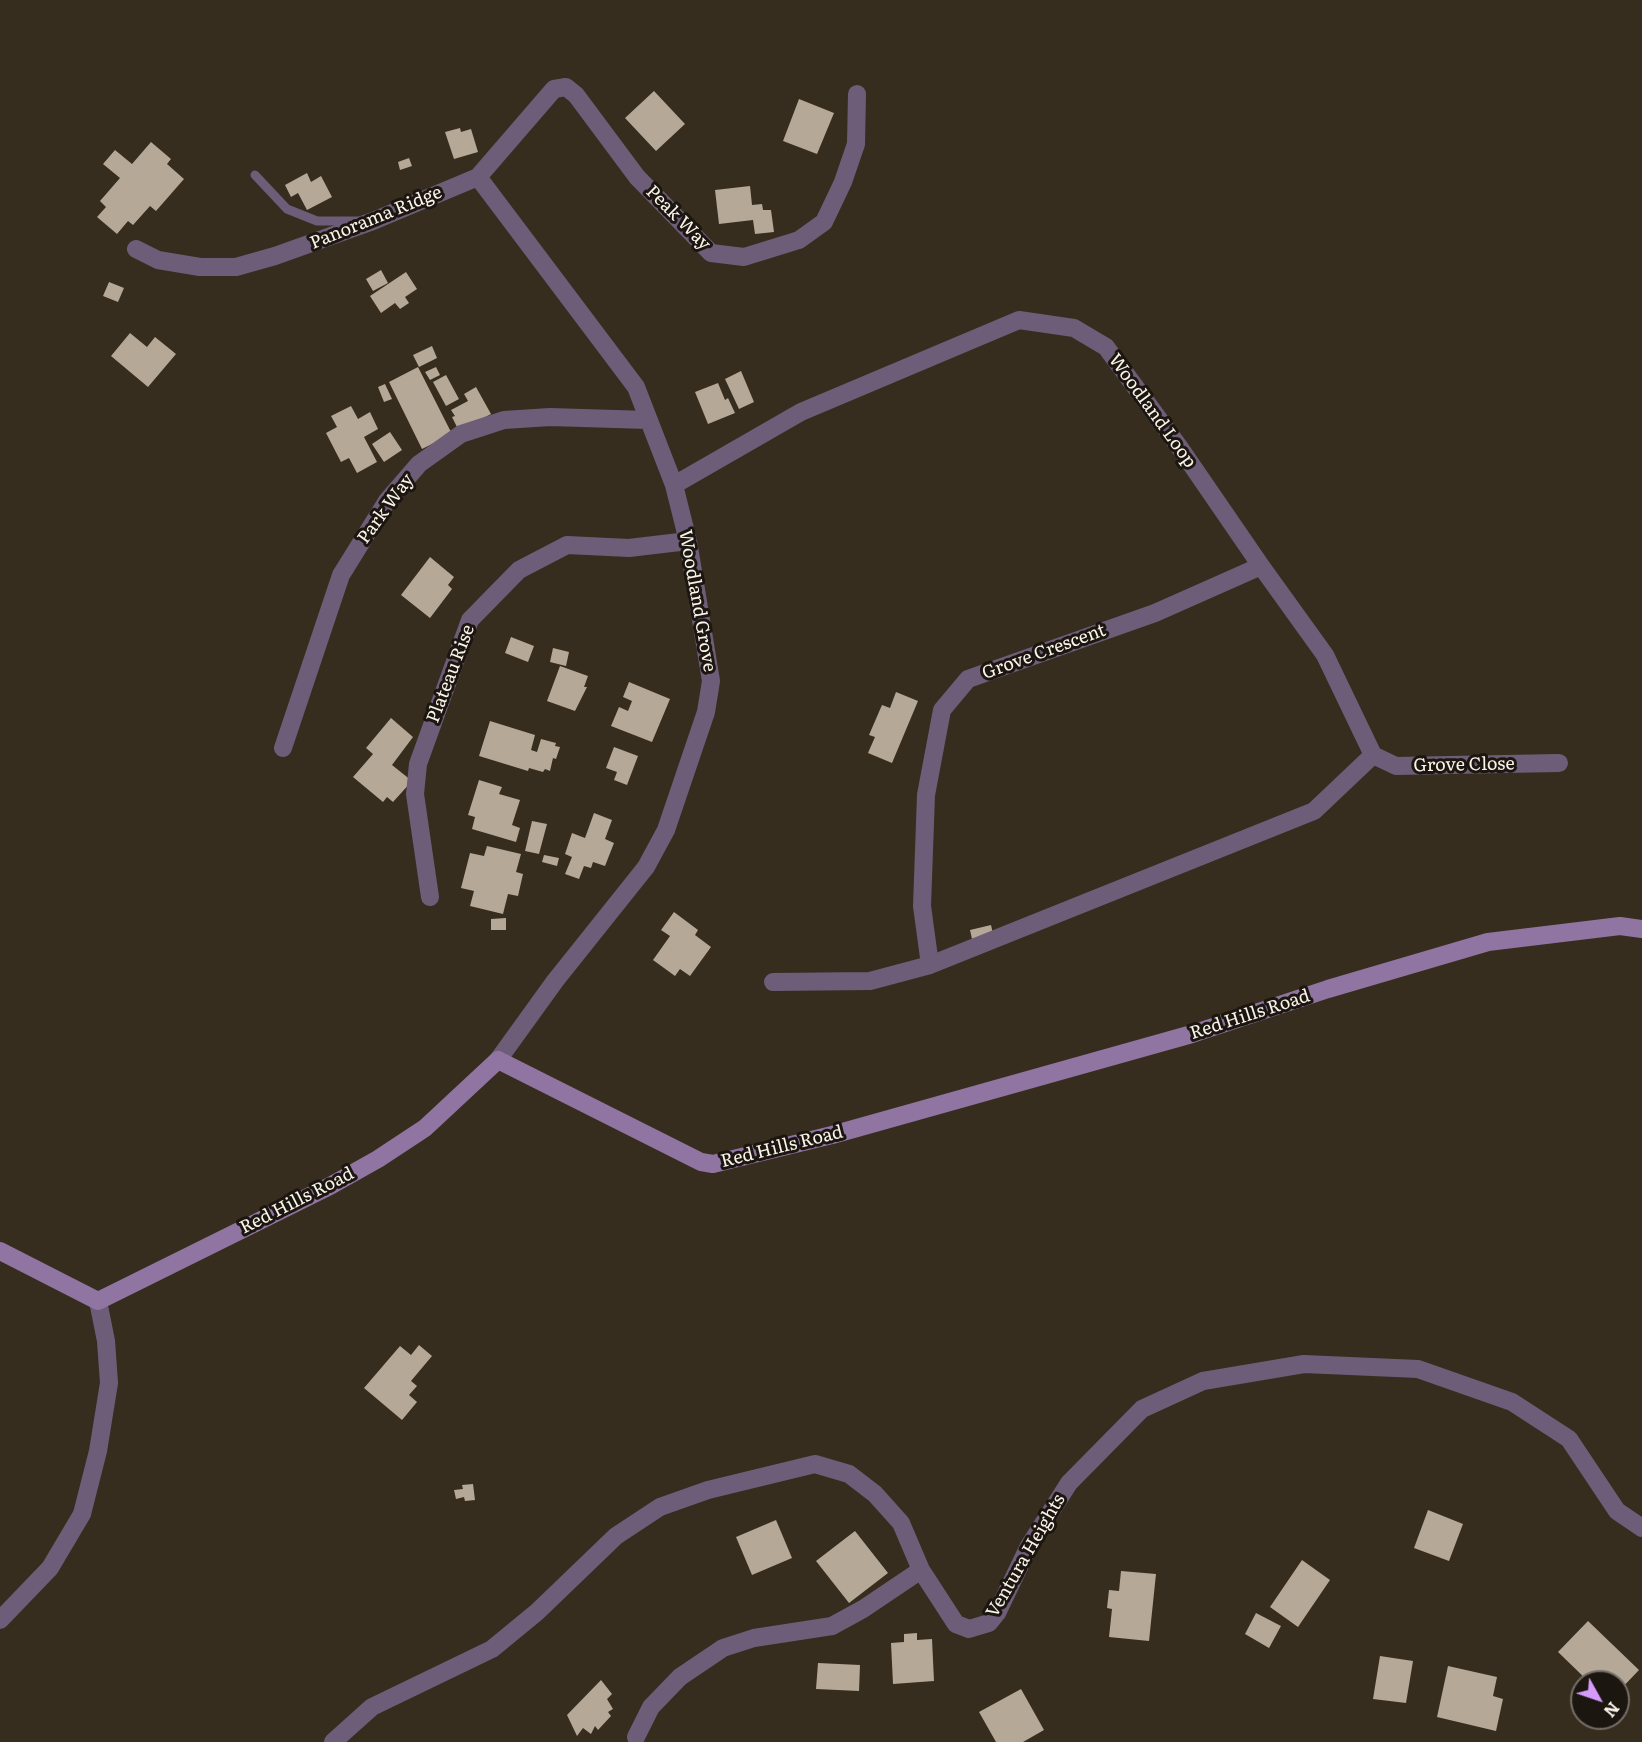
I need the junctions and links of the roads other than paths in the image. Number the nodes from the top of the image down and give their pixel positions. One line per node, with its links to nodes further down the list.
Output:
1 (857, 94): 2 (street, Peak Way)
2 (576, 95): 4 (street, Panorama Ridge)
3 (255, 175): 5 (lane)
4 (478, 177): 5 (street, Panorama Ridge); 7 (street, Woodland Grove)
5 (373, 221): 6 (street, Panorama Ridge)
6 (136, 249)
7 (648, 420): 8 (street, Woodland Grove); 11 (street, Park Way)
8 (674, 485): 9 (street, Woodland Grove); 10 (street, Woodland Loop)
9 (687, 541): 14 (street, Plateau Rise); 18 (street, Woodland Grove)
10 (1261, 566): 12 (street, Woodland Loop); 16 (street, Grove Crescent)
11 (283, 748)
12 (1373, 755): 13 (street, Grove Close); 16 (street)
13 (1559, 763)
14 (430, 897)
15 (1642, 929): 18 (main road, Red Hills Road)
16 (930, 965): 17 (street)
17 (772, 982)
18 (498, 1060): 20 (main road, Red Hills Road)
19 (0, 1251): 20 (main road)
20 (98, 1301): 23 (street)
21 (1642, 1528): 22 (street, Ventura Heights)
22 (921, 1570): 24 (street); 25 (street, Ventura Heights)
23 (0, 1620)
24 (636, 1737)
25 (333, 1742)

